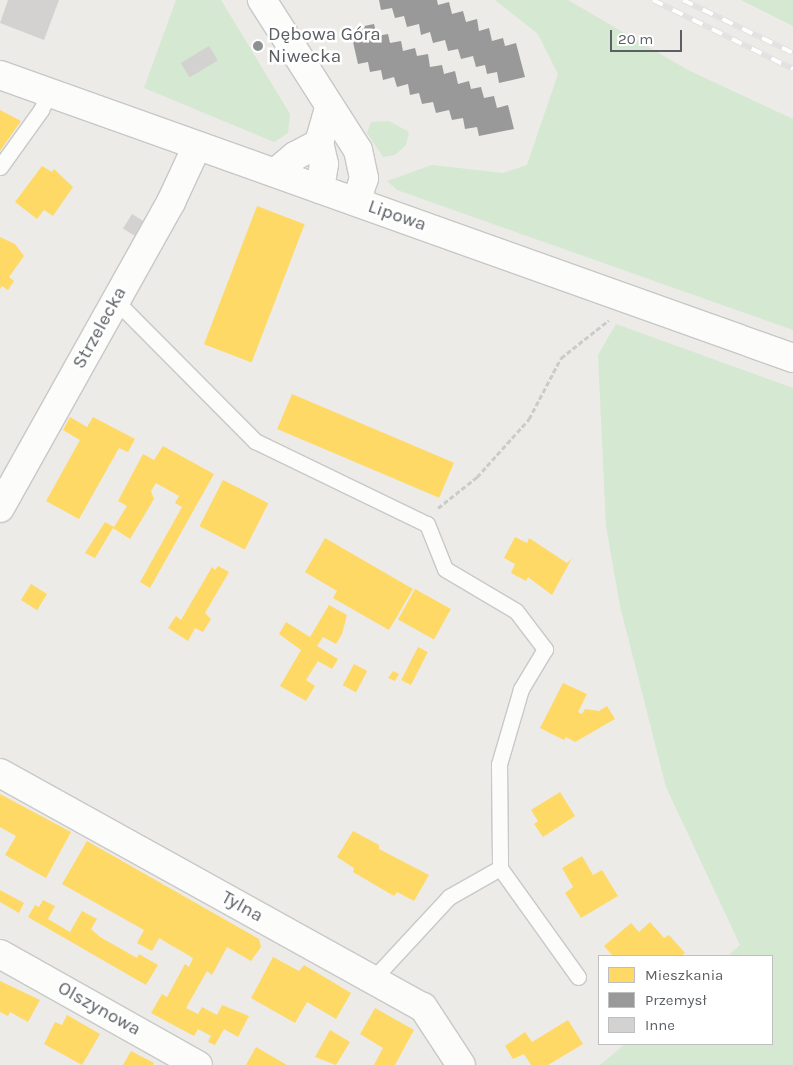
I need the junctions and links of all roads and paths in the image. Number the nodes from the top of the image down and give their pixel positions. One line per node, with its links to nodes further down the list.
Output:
1 (262, 0): 4 (street)
2 (0, 75): 3 (street, Lipowa)
3 (49, 92): 6 (street, Lipowa); 7 (lane)
4 (329, 108): 5 (street); 10 (street)
5 (319, 143): 8 (street); 9 (street)
6 (197, 146): 8 (street, Lipowa); 12 (street, Strzelecka)
7 (0, 167)
8 (276, 172): 9 (street, Lipowa)
9 (320, 189): 10 (street, Lipowa)
10 (356, 202): 11 (street, Lipowa)
11 (622, 296): 13 (street, Lipowa); 15 (path)
12 (116, 301): 14 (street, Strzelecka); 15 (lane)
13 (793, 358)
14 (0, 508)
15 (428, 524): 17 (lane)
16 (0, 773): 20 (street, Tylna)
17 (500, 868): 19 (lane); 20 (lane)
18 (0, 954): 21 (street, Olszynowa)
19 (578, 977)
20 (373, 979): 22 (street, Tylna)
21 (198, 1065)
22 (460, 1065)

